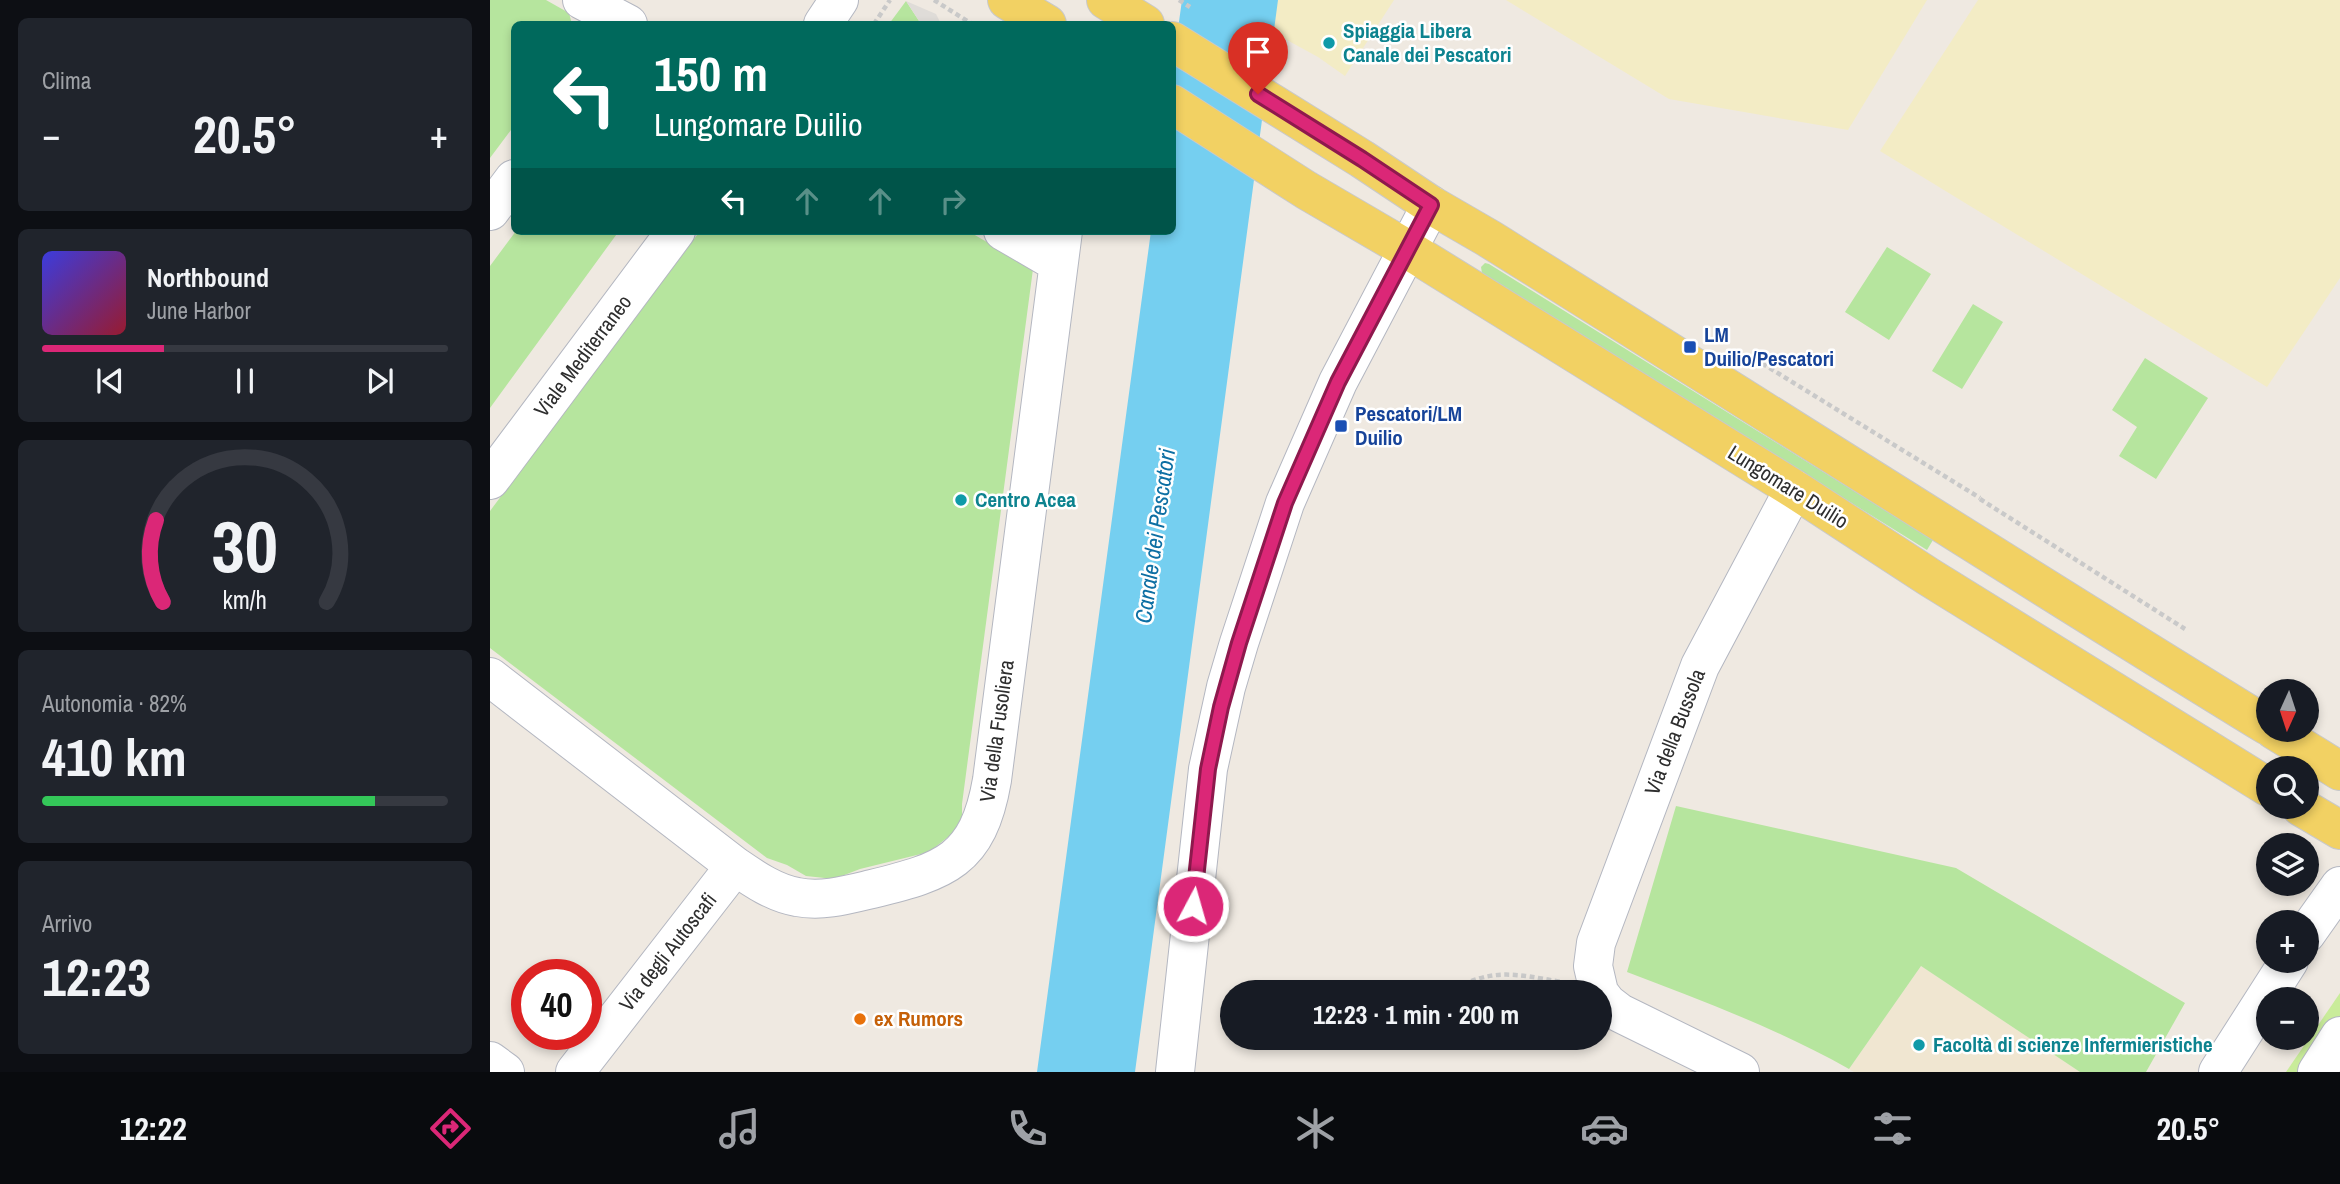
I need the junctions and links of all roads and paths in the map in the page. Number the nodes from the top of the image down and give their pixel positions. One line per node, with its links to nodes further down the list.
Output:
1 (582, 0): 7 (street)
2 (839, 0): 8 (street)
3 (890, 0): 9 (path)
4 (934, 0): 10 (path)
5 (1007, 0): 11 (main road)
6 (1106, 0): 12 (main road)
7 (622, 21)
8 (825, 21)
9 (876, 21)
10 (967, 21)
11 (1042, 21)
12 (1141, 21)
13 (1176, 43): 16 (main road)
14 (1176, 107): 21 (main road, Lungomare Duilio)
15 (511, 183): 17 (street)
16 (1431, 205): 21 (street); 25 (main road)
17 (490, 211)
18 (673, 235): 22 (street, Viale Mediterraneo)
19 (1017, 235): 20 (street)
20 (1060, 247): 31 (street, Via della Fusoliera)
21 (1407, 249): 23 (main road, Lungomare Duilio); 43 (street)
22 (490, 480)
23 (1794, 489): 28 (main road, Lungomare Duilio); 37 (street, Via della Bussola)
24 (490, 677): 31 (street, Via della Fusoliera)
25 (2256, 719)
26 (2293, 742): 27 (main road)
27 (2340, 771)
28 (2256, 780)
29 (2319, 818): 30 (main road)
30 (2340, 830)
31 (735, 866): 42 (street, Via degli Autoscafi)
32 (2340, 886): 33 (street)
33 (2319, 916)
34 (2281, 973): 45 (street)
35 (1472, 980): 36 (path)
36 (1540, 980)
37 (1596, 980)
38 (1612, 1007): 44 (street)
39 (2340, 1036): 46 (street)
40 (490, 1061): 41 (street)
41 (505, 1072)
42 (575, 1072)
43 (1175, 1072)
44 (1740, 1072)
45 (2218, 1072)
46 (2317, 1072)

